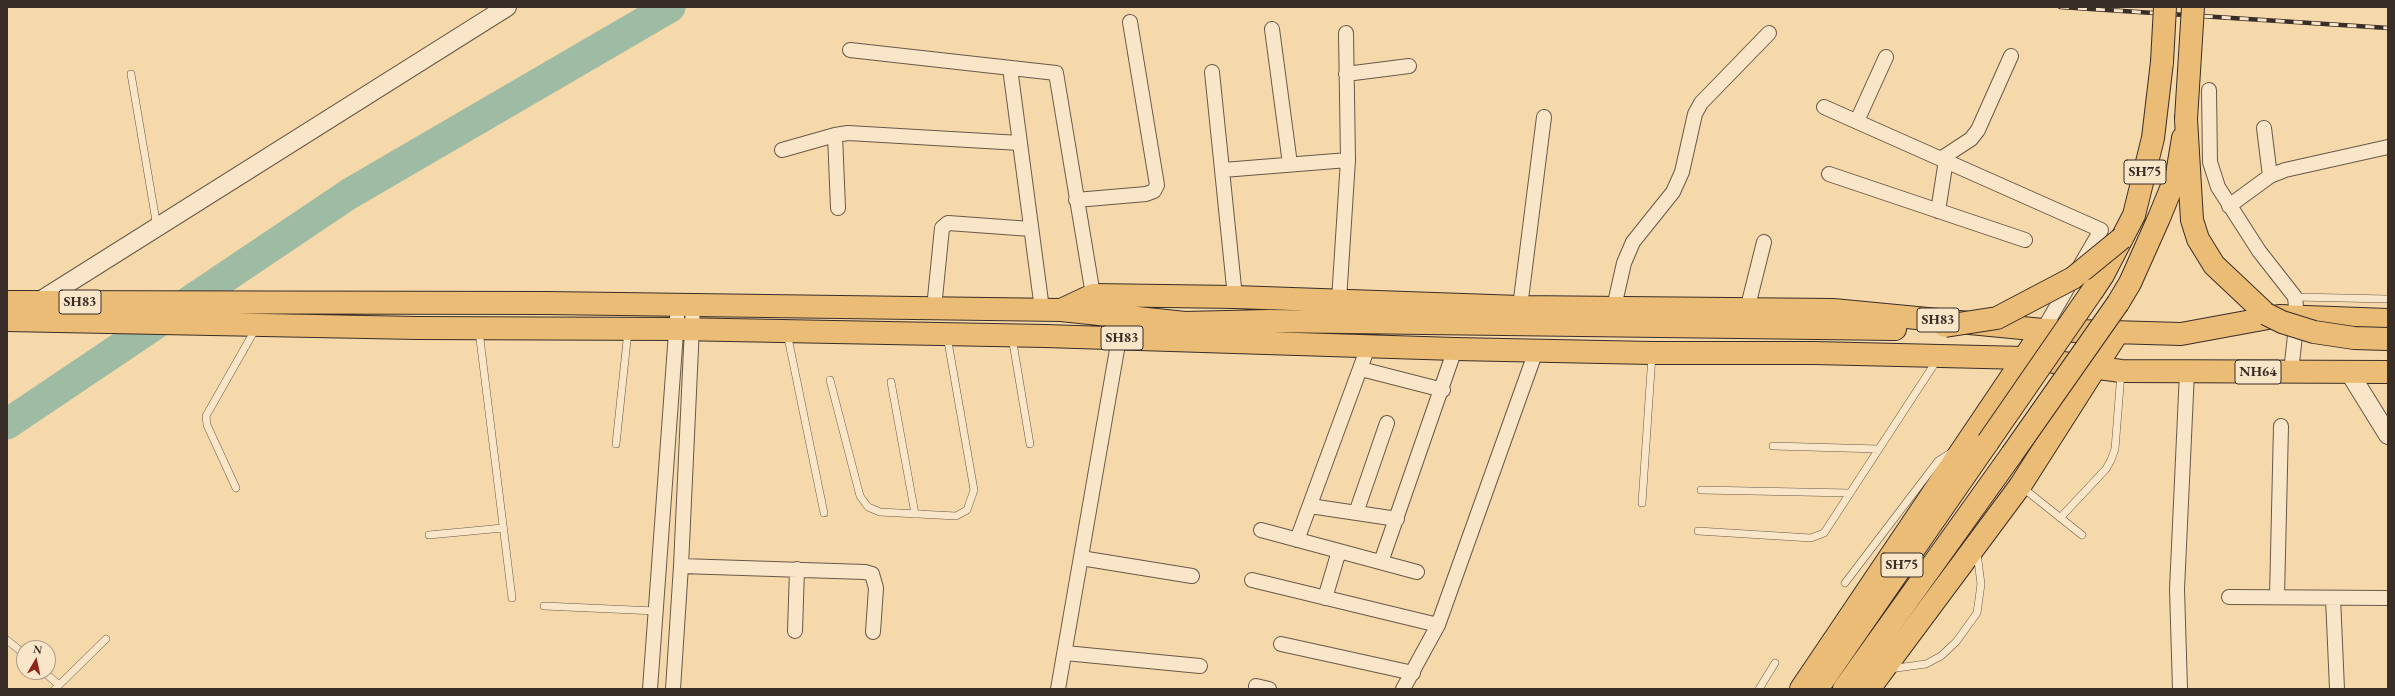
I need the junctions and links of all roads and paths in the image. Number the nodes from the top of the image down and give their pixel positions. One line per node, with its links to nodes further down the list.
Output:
1 (507, 7): 36 (street)
2 (2165, 7): 38 (main road, SH75, bridge)
3 (2193, 7): 19 (main road, SH75, bridge)
4 (1130, 22): 32 (street)
5 (1272, 29): 28 (street)
6 (1346, 33): 15 (street)
7 (1768, 33): 48 (street)
8 (850, 50): 12 (street)
9 (2011, 56): 26 (street)
10 (1886, 57): 20 (street)
11 (1409, 66): 15 (street)
12 (1010, 68): 23 (street); 32 (street)
13 (1212, 72): 29 (street)
14 (131, 74): 36 (lane)
15 (1346, 74): 27 (street)
16 (2209, 90): 33 (street)
17 (1824, 106): 20 (street)
18 (1544, 116): 47 (street)
19 (2186, 119): 66 (main road, bridge); 146 (main road, SH75, bridge)
20 (1857, 121): 26 (street)
21 (2264, 128): 31 (street)
22 (834, 135): 23 (street); 25 (street); 34 (street)
23 (1020, 143): 37 (street)
24 (2388, 147): 31 (street)
25 (782, 150)
26 (1944, 159): 35 (street); 60 (street)
27 (1348, 160): 28 (street); 44 (street)
28 (1290, 164): 29 (street)
29 (1223, 170): 42 (street)
30 (1829, 174): 35 (street)
31 (2270, 176): 33 (street)
32 (1076, 200): 41 (street)
33 (2229, 206): 49 (street)
34 (838, 208)
35 (1938, 211): 39 (street)
36 (157, 227): 45 (street)
37 (1031, 229): 50 (street); 51 (street)
38 (2122, 238): 51 (main road, bridge); 86 (main road, SH75, bridge)
39 (2025, 240)
40 (1764, 242): 52 (street)
41 (1093, 295): 42 (main road, SH83); 51 (main road, SH83)
42 (1235, 297): 44 (main road, SH83)
43 (2388, 299): 49 (lane)
44 (1339, 300): 47 (main road, SH83)
45 (37, 302): 53 (main road, SH83); 54 (main road, SH83)
46 (686, 305): 50 (main road, SH83); 53 (main road, SH83); 59 (street)
47 (1520, 307): 48 (main road, SH83)
48 (1614, 307): 52 (main road, SH83)
49 (2296, 307): 55 (main road); 62 (main road); 77 (street)
50 (934, 308): 51 (main road, SH83)
51 (1051, 309)
52 (1747, 310): 60 (main road, SH83)
53 (219, 313): 54 (main road, SH83); 56 (main road, SH83)
54 (8, 316)
55 (2388, 320)
56 (258, 324): 57 (main road, SH83); 92 (lane)
57 (479, 328): 58 (main road, SH83); 102 (lane)
58 (628, 329): 59 (main road, SH83); 87 (lane)
59 (685, 329): 61 (main road, SH83); 112 (street); 125 (street)
60 (2043, 330): 62 (main road); 72 (main road)
61 (787, 332): 63 (main road, SH83); 97 (lane)
62 (2118, 332): 73 (main road)
63 (947, 334): 64 (main road, SH83); 99 (lane)
64 (1011, 335): 65 (main road, SH83); 88 (lane)
65 (1119, 338): 67 (main road, SH83); 110 (street)
66 (2388, 339)
67 (1368, 347): 68 (main road, SH83); 74 (street)
68 (1455, 349): 69 (main road, SH83); 82 (street)
69 (1536, 351): 70 (main road, SH83); 126 (street)
70 (1652, 353): 71 (main road, SH83); 95 (lane)
71 (1940, 356): 72 (main road, SH83); 90 (lane)
72 (2025, 358): 73 (main road, NH64); 86 (main road)
73 (2096, 368): 75 (main road, NH64); 91 (main road)
74 (1361, 369): 82 (street); 96 (street)
75 (2121, 371): 76 (main road, NH64); 100 (lane)
76 (2187, 372): 77 (main road, NH64); 148 (street)
77 (2291, 372): 78 (main road, NH64)
78 (2349, 372): 79 (main road, NH64); 85 (street)
79 (2388, 372)
80 (830, 380): 99 (lane)
81 (891, 382): 99 (lane)
82 (1443, 390): 101 (street)
83 (1387, 423): 98 (street)
84 (2281, 426): 119 (street)
85 (2388, 435)
86 (1979, 441): 117 (lane); 144 (main road); 145 (main road, SH75)
87 (616, 444)
88 (1030, 444)
89 (1773, 446): 90 (lane)
90 (1879, 448): 94 (lane)
91 (2020, 486): 100 (lane); 108 (main road)
92 (236, 488)
93 (1701, 490): 94 (lane)
94 (1850, 493): 104 (lane)
95 (1642, 503)
96 (1310, 506): 98 (street); 107 (street)
97 (824, 513)
98 (1356, 513): 101 (street)
99 (915, 514)
100 (2060, 518): 106 (lane)
101 (1397, 519): 111 (street)
102 (503, 528): 105 (lane); 120 (lane)
103 (1260, 530): 107 (street)
104 (1698, 531)
105 (429, 535)
106 (2082, 535)
107 (1297, 540): 109 (street)
108 (1976, 546): 136 (main road); 136 (lane)
109 (1339, 551): 111 (street); 121 (street)
110 (1081, 558): 115 (street); 133 (street)
111 (1382, 562): 114 (street)
112 (681, 566): 113 (street); 140 (street)
113 (797, 570): 127 (street); 128 (street)
114 (1417, 572)
115 (1192, 576)
116 (1252, 580): 121 (street)
117 (1846, 583)
118 (2229, 597): 119 (street)
119 (2277, 597): 122 (street)
120 (512, 598)
121 (1325, 598): 126 (street)
122 (2333, 598): 123 (street); 149 (street)
123 (2388, 598)
124 (544, 606): 125 (lane)
125 (656, 611): 139 (street)
126 (1438, 625): 137 (street)
127 (795, 631)
128 (873, 632)
129 (106, 639): 138 (lane)
130 (7, 640): 132 (lane)
131 (1281, 644): 137 (street)
132 (16, 647)
133 (1065, 653): 135 (street); 141 (street)
134 (1775, 663): 143 (lane)
135 (1200, 666)
136 (1883, 670): 147 (main road)
137 (1413, 674): 142 (street)
138 (57, 687)
139 (650, 689)
140 (673, 689)
141 (1058, 689)
142 (1403, 689)
143 (1759, 689)
144 (1801, 689)
145 (1817, 689)
146 (1844, 689)
147 (1869, 689)
148 (2180, 689)
149 (2337, 689)

